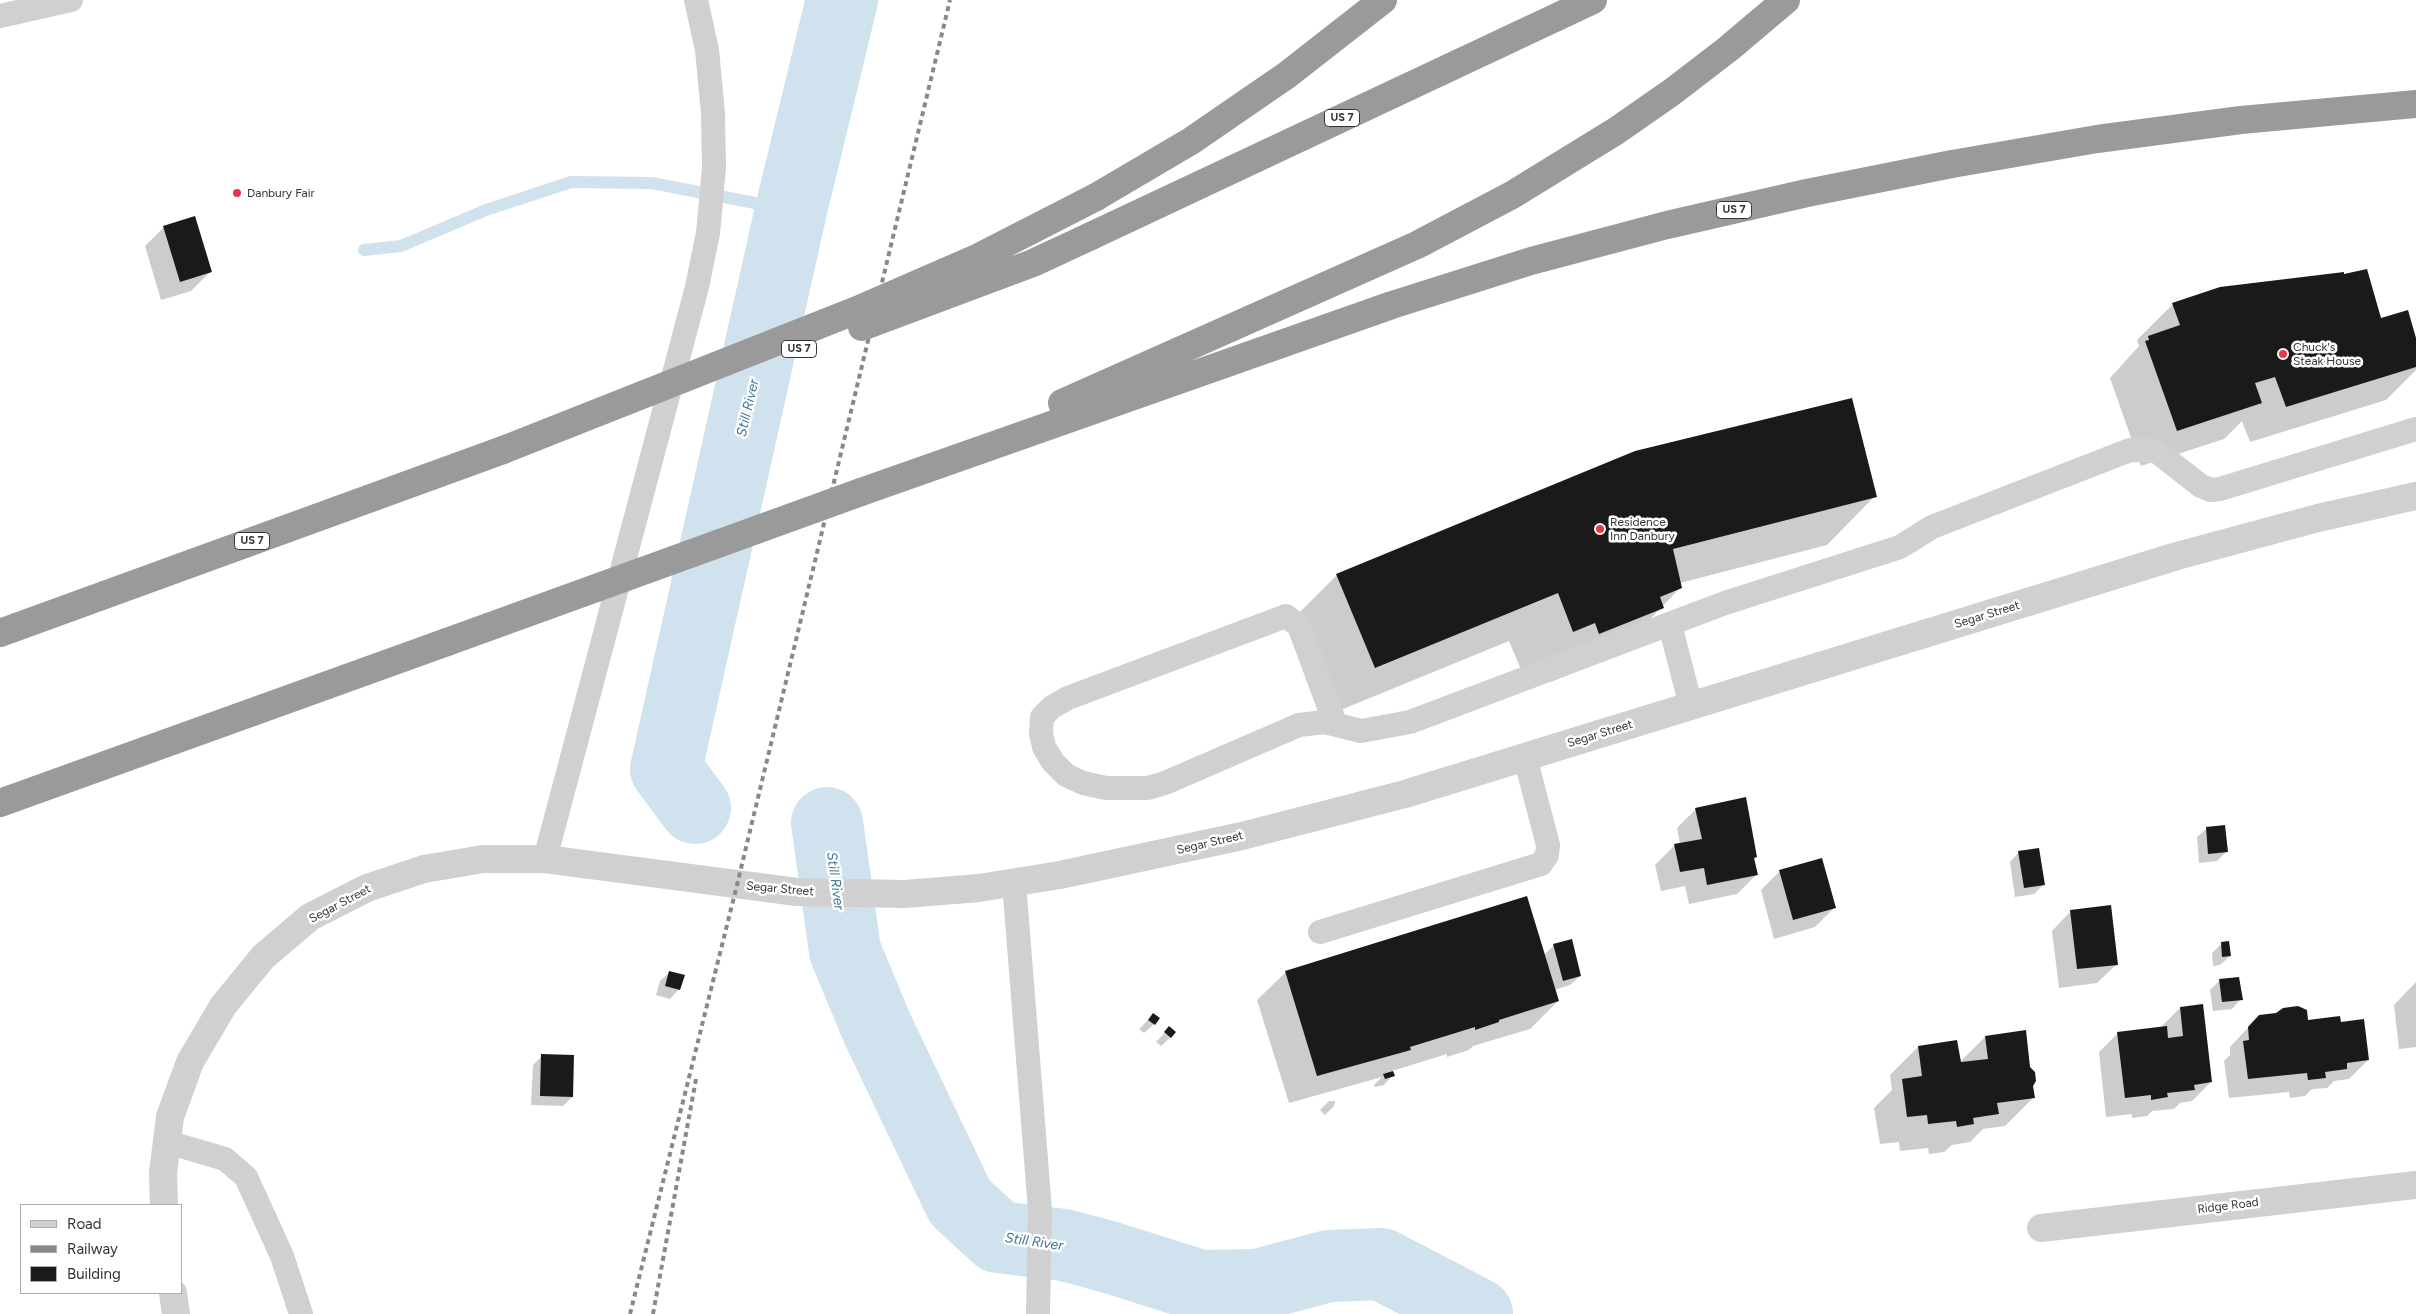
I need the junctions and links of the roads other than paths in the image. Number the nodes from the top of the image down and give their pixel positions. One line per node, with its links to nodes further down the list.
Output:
1 (71, 0): 7 (lane)
2 (679, 0): 8 (lane)
3 (696, 0): 8 (lane)
4 (1383, 0): 12 (highway, bridge)
5 (1593, 0): 12 (highway, US 7, bridge)
6 (1786, 0): 10 (highway)
7 (0, 16)
8 (707, 50): 20 (lane)
9 (2416, 104): 10 (highway, US 7)
10 (1078, 405): 19 (highway, bridge)
11 (2416, 429): 14 (lane)
12 (503, 450): 15 (highway, US 7)
13 (2416, 496): 16 (street, Segar Street)
14 (1670, 625): 16 (lane); 17 (lane)
15 (0, 632)
16 (1691, 706): 18 (street, Segar Street)
17 (1335, 723): 17 (lane)
18 (1525, 757): 21 (street, Segar Street); 22 (lane)
19 (0, 803)
20 (545, 859): 21 (street, Segar Street); 23 (street, Segar Street)
21 (1014, 882): 30 (lane)
22 (1320, 932)
23 (167, 1142): 25 (street, Segar Street); 29 (lane)
24 (2416, 1185): 26 (street, Ridge Road)
25 (164, 1204)
26 (2041, 1228)
27 (173, 1294): 28 (street)
28 (176, 1314)
29 (301, 1314)
30 (1038, 1314)

